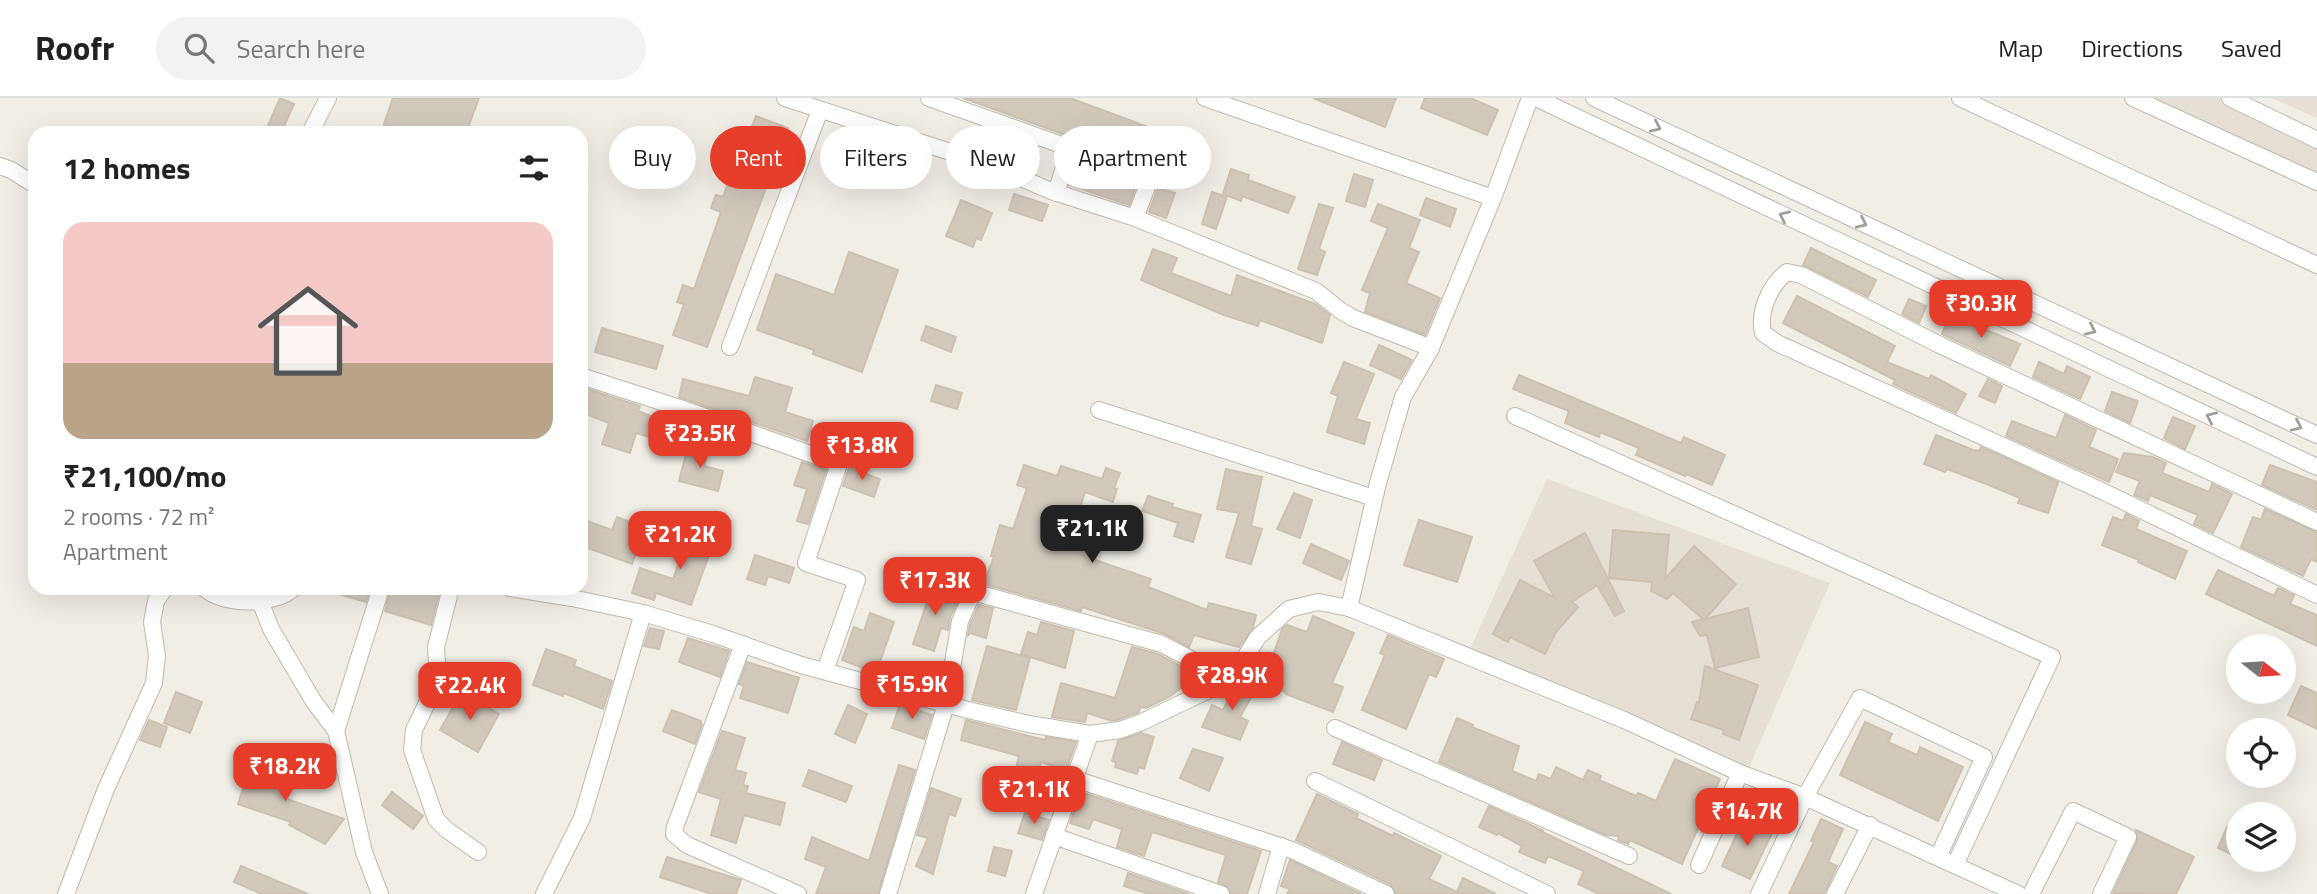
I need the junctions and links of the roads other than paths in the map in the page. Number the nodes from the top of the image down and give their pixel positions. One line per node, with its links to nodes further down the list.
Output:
1 (328, 98): 12 (street)
2 (785, 98): 11 (street)
3 (929, 98): 18 (street)
4 (1205, 98): 19 (street)
5 (1530, 98): 19 (street)
6 (1536, 98): 28 (street, one-way to 6)
7 (1594, 98): 27 (street, one-way to 27)
8 (1960, 98): 21 (street)
9 (2133, 98): 16 (street)
10 (2230, 98): 13 (street)
11 (820, 110): 18 (street); 22 (street)
12 (314, 126)
13 (2317, 140)
14 (0, 166): 15 (street)
15 (28, 181)
16 (2317, 182)
17 (1146, 189): 20 (street)
18 (1056, 193): 20 (street)
19 (1493, 198): 23 (street)
20 (1135, 218): 23 (street)
21 (2317, 265)
22 (730, 346)
23 (1431, 348): 29 (street)
24 (588, 378): 42 (street)
25 (1099, 410): 29 (street)
26 (1515, 416): 59 (street)
27 (2317, 435)
28 (2317, 467)
29 (1374, 498): 39 (street)
30 (2317, 522): 37 (street)
31 (160, 595): 60 (street)
32 (214, 595): 38 (street)
33 (281, 595): 38 (street)
34 (379, 595): 46 (street)
35 (449, 595): 55 (street)
36 (563, 595): 40 (street)
37 (2317, 595)
38 (260, 601): 46 (street)
39 (1349, 608): 43 (street); 48 (street)
40 (643, 613): 41 (street); 62 (street)
41 (743, 644): 42 (street); 63 (street)
42 (825, 671): 44 (street)
43 (1211, 689): 44 (street); 47 (street)
44 (946, 704): 47 (street); 64 (street)
45 (1335, 729): 56 (street)
46 (336, 731): 61 (street)
47 (1090, 734): 49 (street)
48 (1740, 773): 51 (street); 58 (street)
49 (1075, 779): 53 (street); 54 (street)
50 (1315, 781): 69 (street)
51 (1805, 797): 52 (street); 57 (street); 70 (street)
52 (1870, 825): 57 (street); 71 (street)
53 (1054, 836): 65 (street); 66 (street)
54 (1281, 846): 67 (street); 68 (street)
55 (478, 852)
56 (1629, 856)
57 (1938, 857): 59 (street)
58 (1699, 865)
59 (1955, 865): 72 (street)
60 (66, 894)
61 (380, 894)
62 (544, 894)
63 (798, 894)
64 (888, 894)
65 (1034, 894)
66 (1221, 894)
67 (1267, 894)
68 (1386, 894)
69 (1548, 894)
70 (1759, 894)
71 (1835, 894)
72 (2018, 894)
73 (2031, 894): 74 (street)
74 (2101, 894)

